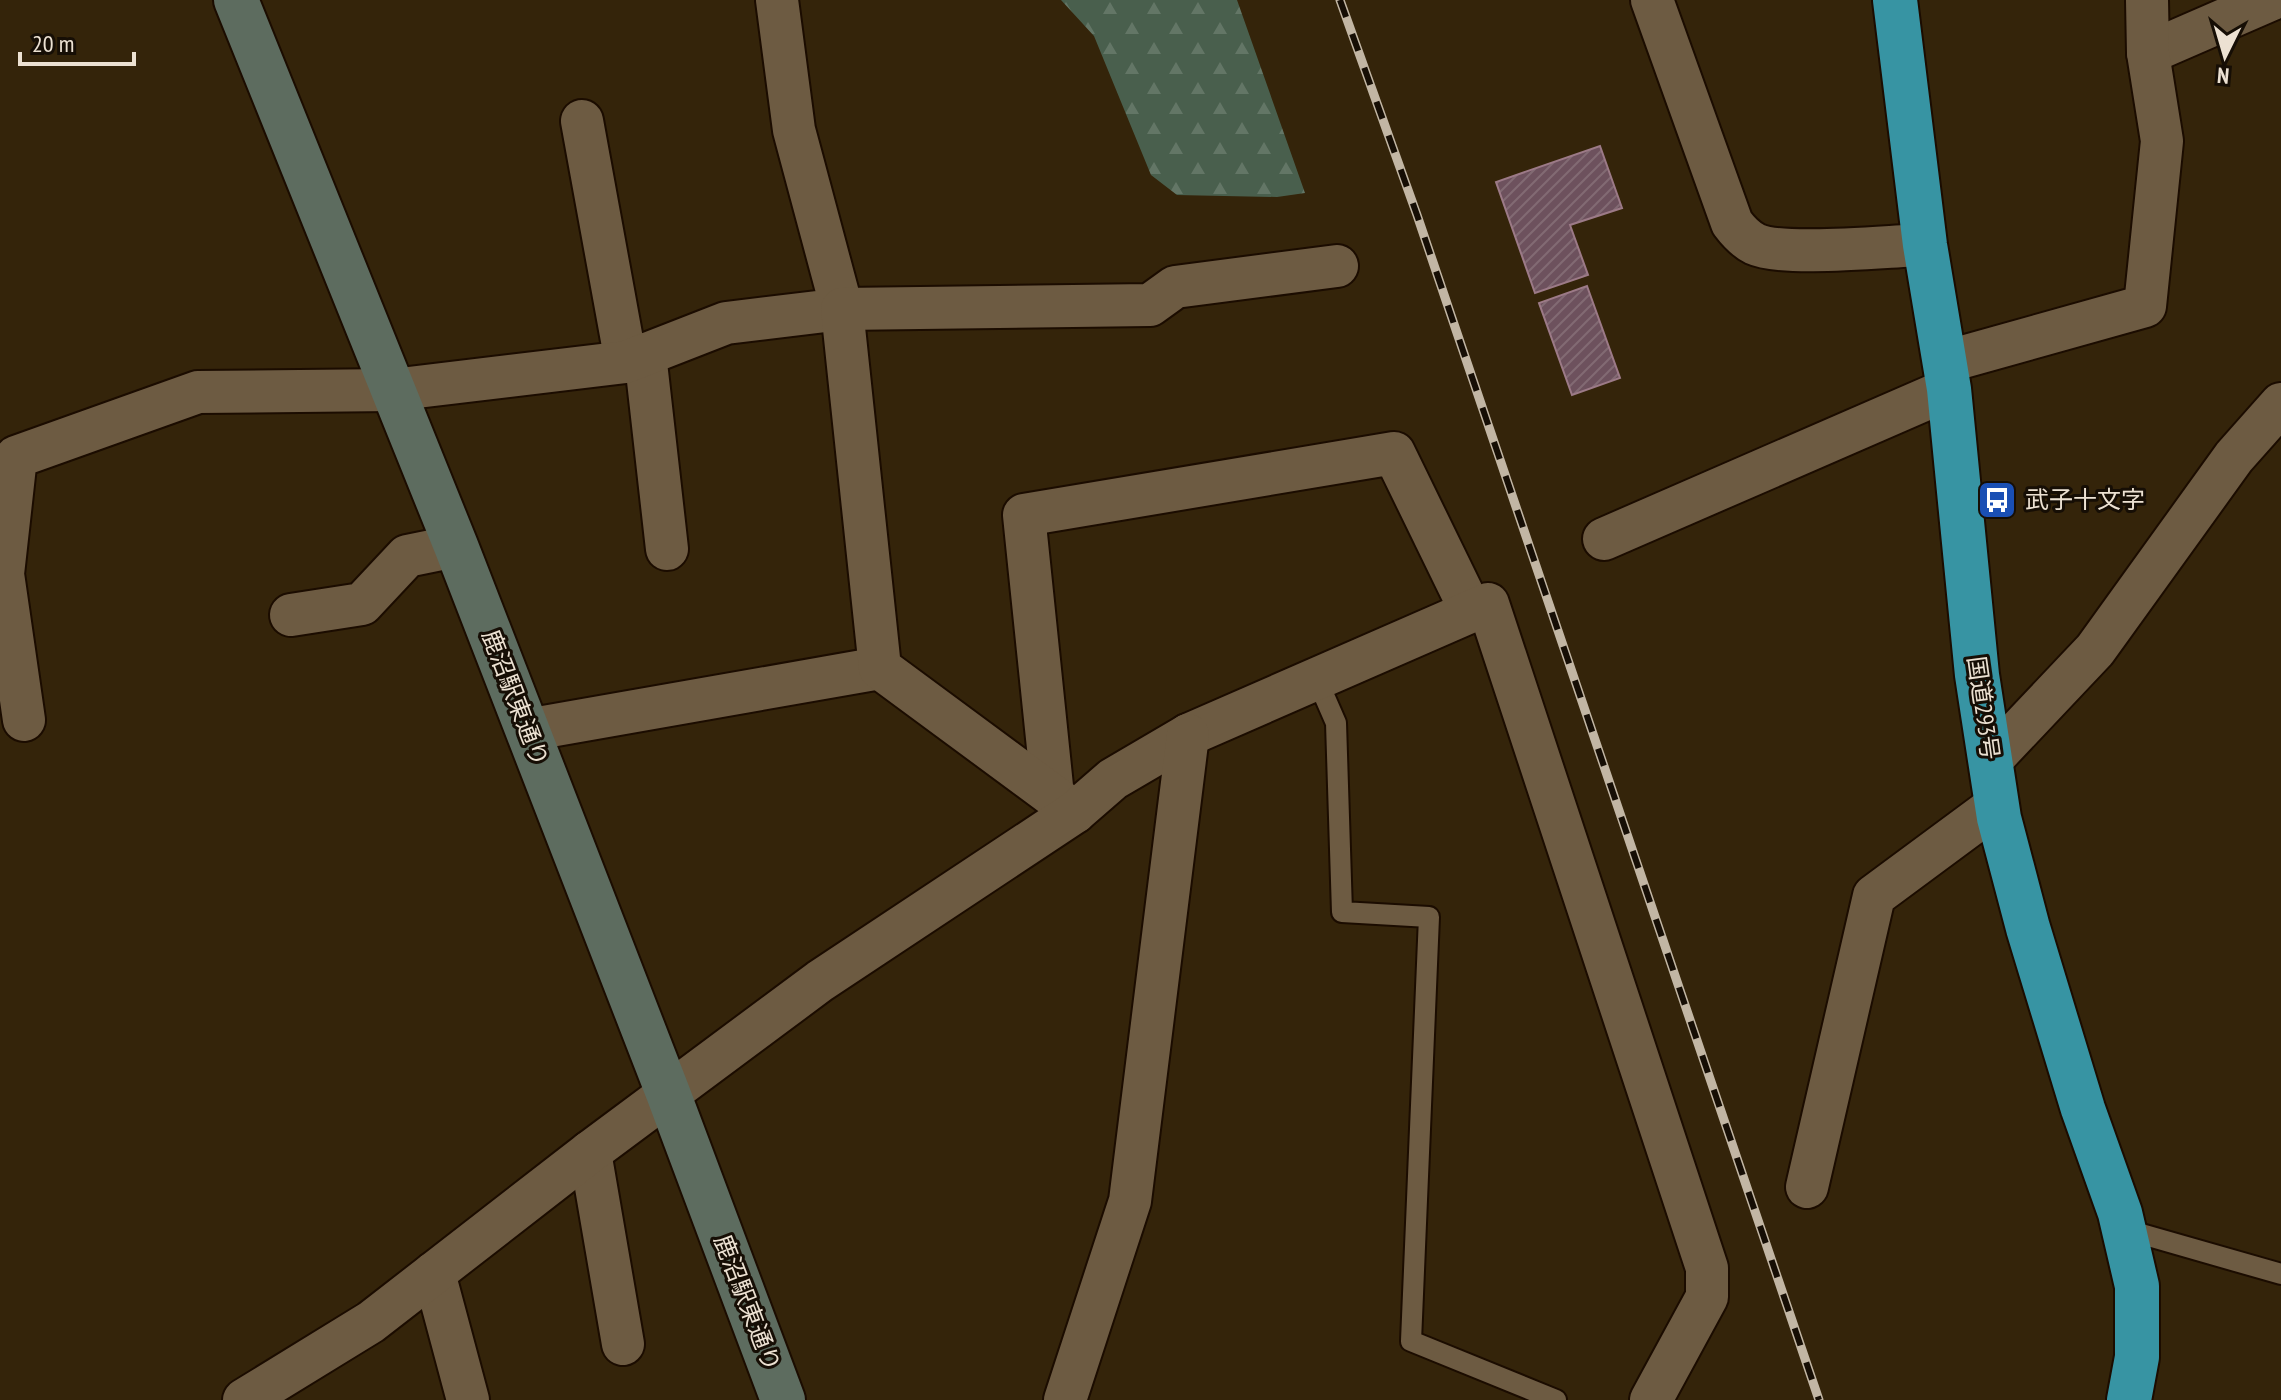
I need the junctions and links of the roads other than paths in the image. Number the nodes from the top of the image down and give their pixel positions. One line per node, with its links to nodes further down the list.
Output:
1 (236, 0): 14 (street, 鹿沼駅東通り)
2 (777, 0): 11 (street)
3 (1652, 0): 9 (street)
4 (1895, 0): 9 (highway, 国道293号)
5 (2147, 0): 7 (street)
6 (2270, 0): 7 (street)
7 (2148, 53): 13 (street)
8 (582, 121): 12 (street)
9 (1925, 245): 13 (highway, 国道293号)
10 (1337, 266): 11 (street)
11 (842, 309): 12 (street); 22 (street)
12 (636, 358): 14 (street); 18 (street)
13 (1947, 376): 16 (street); 27 (highway, 国道293号)
14 (392, 390): 17 (street, 鹿沼駅東通り); 19 (street)
15 (2281, 404): 27 (street)
16 (1604, 539)
17 (456, 546): 21 (street); 25 (street, 鹿沼駅東通り)
18 (667, 549)
19 (1, 574): 24 (street)
20 (1471, 611): 23 (street); 28 (street); 42 (street)
21 (291, 615)
22 (880, 668): 25 (street); 28 (street)
23 (1316, 677): 26 (street); 41 (lane)
24 (24, 720)
25 (527, 730): 30 (street, 鹿沼駅東通り)
26 (1188, 735): 28 (street); 40 (street)
27 (1990, 761): 29 (highway, 国道293号)
28 (1064, 804): 30 (street)
29 (1997, 805): 32 (street); 33 (highway, 国道293号)
30 (668, 1093): 31 (street); 39 (street, 鹿沼駅東通り)
31 (590, 1152): 34 (street); 36 (street)
32 (1807, 1187)
33 (2124, 1229): 35 (lane); 43 (highway, 国道293号)
34 (434, 1273): 37 (street); 38 (street)
35 (2281, 1274)
36 (623, 1344)
37 (244, 1400)
38 (468, 1400)
39 (783, 1400)
40 (1065, 1400)
41 (1556, 1400)
42 (1651, 1400)
43 (2129, 1400)

